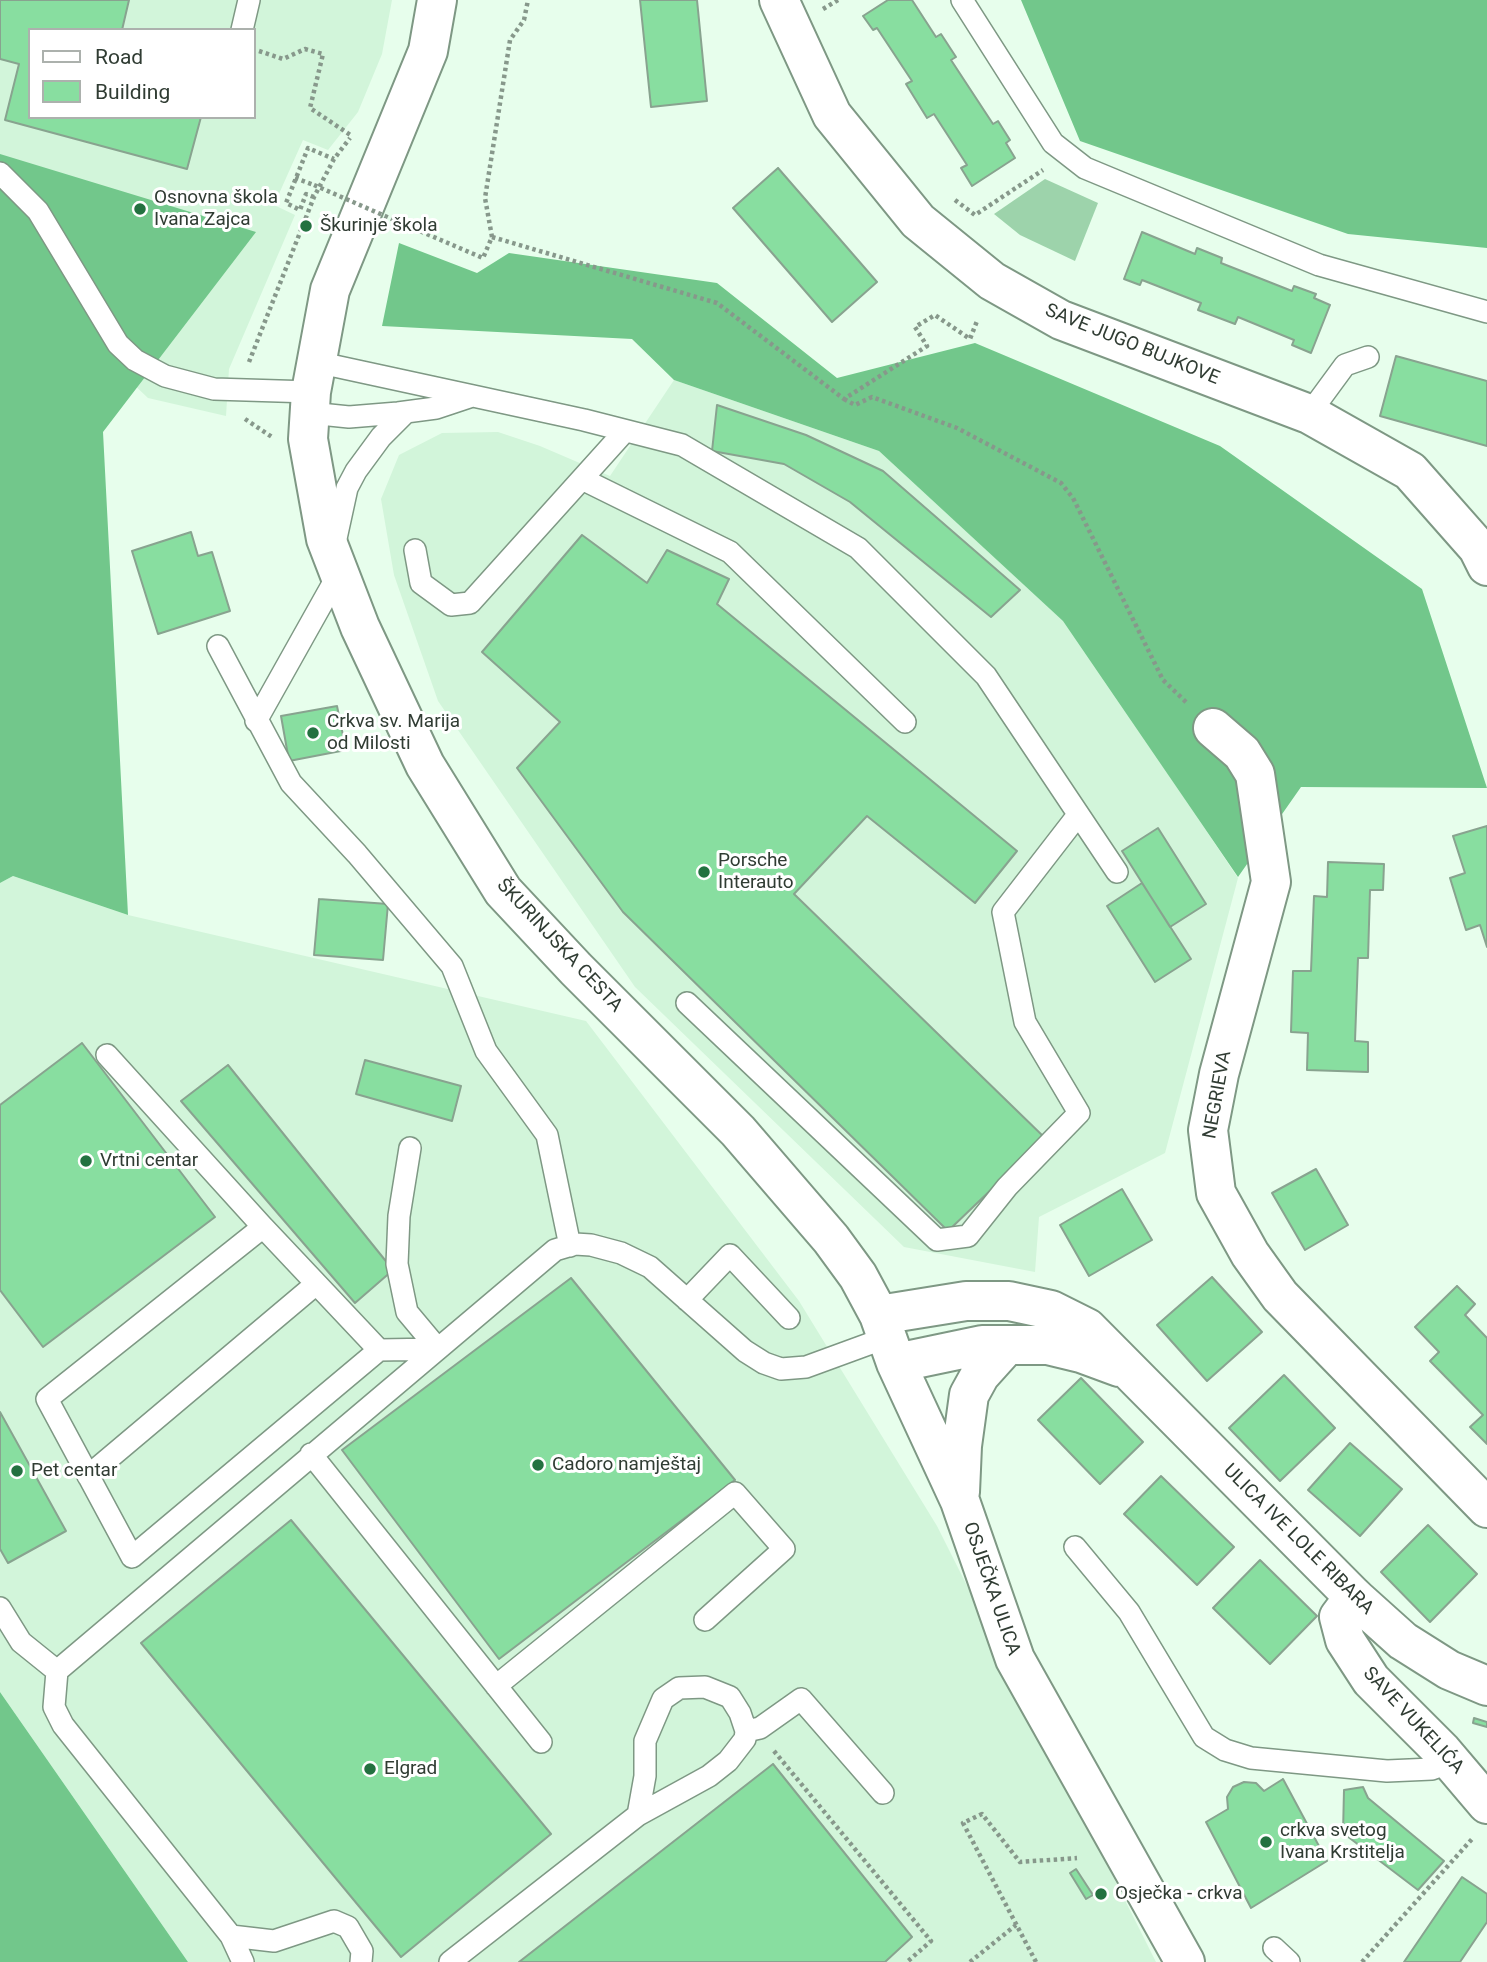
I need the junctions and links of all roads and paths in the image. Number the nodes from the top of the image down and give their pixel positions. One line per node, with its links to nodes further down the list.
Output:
1 (248, 0): 6 (lane)
2 (437, 0): 21 (street, ŠKURINJSKA CESTA)
3 (528, 0): 16 (path)
4 (779, 0): 26 (street, SAVE JUGO BUJKOVE)
5 (962, 0): 10 (lane)
6 (242, 28)
7 (256, 50): 9 (path)
8 (359, 126): 9 (path)
9 (352, 136): 11 (path)
10 (1068, 154): 15 (path); 17 (lane)
11 (334, 159): 13 (path); 14 (path)
12 (0, 173): 21 (lane)
13 (295, 178): 14 (path); 16 (path, bridge)
14 (314, 197): 20 (path)
15 (954, 199)
16 (492, 237): 23 (path)
17 (1487, 312)
18 (977, 321): 23 (path)
19 (1368, 357): 26 (lane)
20 (246, 371)
21 (312, 389): 22 (lane); 24 (lane); 31 (street, ŠKURINJSKA CESTA)
22 (472, 396): 24 (lane); 27 (lane)
23 (844, 399): 34 (path)
24 (406, 412): 31 (lane)
25 (242, 413): 28 (path)
26 (1309, 415): 32 (street, SAVE JUGO BUJKOVE)
27 (625, 430): 29 (lane); 38 (lane)
28 (273, 437)
29 (582, 479): 30 (lane); 36 (lane)
30 (415, 550)
31 (335, 564): 35 (lane); 48 (street, ŠKURINJSKA CESTA)
32 (1487, 566)
33 (218, 646): 35 (lane)
34 (1163, 680)
35 (256, 721): 44 (lane)
36 (905, 722)
37 (1213, 727): 56 (street, NEGRIEVA)
38 (1078, 815): 39 (lane); 40 (lane)
39 (1118, 872)
40 (687, 1003)
41 (107, 1055): 43 (lane)
42 (411, 1148): 50 (lane)
43 (263, 1227): 45 (lane); 54 (lane)
44 (570, 1245): 46 (lane); 50 (lane)
45 (316, 1284): 51 (lane); 54 (lane)
46 (687, 1300): 47 (lane); 48 (lane)
47 (789, 1318)
48 (888, 1339): 49 (street, ULICA IVE LOLE RIBARA); 52 (street, ULICA IVE LOLE RIBARA); 55 (street, OSJEČKA ULICA)
49 (1007, 1345): 52 (street, ULICA IVE LOLE RIBARA); 55 (street)
50 (438, 1349): 51 (lane); 53 (lane)
51 (379, 1350): 54 (lane)
52 (1127, 1370): 58 (street, ULICA IVE LOLE RIBARA)
53 (311, 1454): 61 (lane); 62 (lane)
54 (89, 1476)
55 (960, 1501): 80 (street, OSJEČKA ULICA)
56 (1487, 1508)
57 (1075, 1547): 66 (lane)
58 (1354, 1597): 63 (street, ULICA IVE LOLE RIBARA); 66 (street, SAVE VUKELIĆA)
59 (0, 1608): 61 (lane)
60 (705, 1620): 62 (lane)
61 (57, 1671): 73 (lane)
62 (496, 1686): 65 (lane)
63 (1487, 1686)
64 (746, 1735): 67 (lane); 69 (lane); 69 (lane); 77 (path)
65 (541, 1742)
66 (1451, 1762): 68 (street, SAVE VUKELIĆA)
67 (883, 1793)
68 (1487, 1804)
69 (638, 1815): 76 (lane)
70 (1472, 1839): 81 (path)
71 (1077, 1858): 72 (path)
72 (1016, 1925): 78 (path); 79 (path)
73 (230, 1936): 74 (lane); 75 (lane)
74 (243, 1962)
75 (361, 1962)
76 (450, 1962)
77 (906, 1962)
78 (970, 1962)
79 (1036, 1962)
80 (1185, 1962)
81 (1362, 1962)

